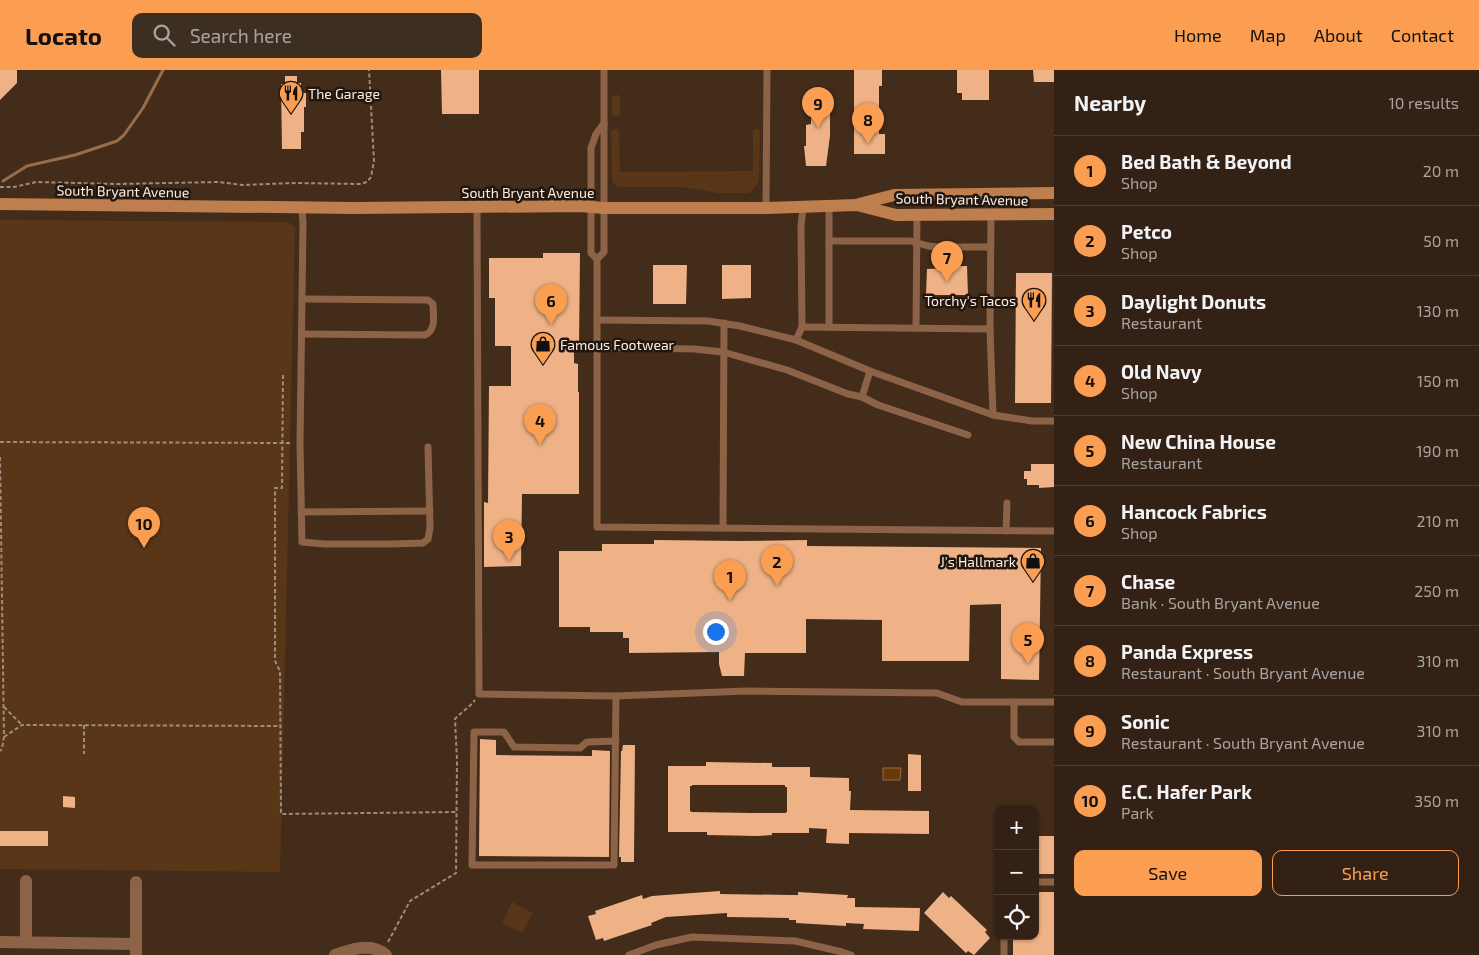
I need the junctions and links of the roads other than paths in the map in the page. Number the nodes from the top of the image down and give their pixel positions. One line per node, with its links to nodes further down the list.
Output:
1 (604, 70): 3 (lane)
2 (767, 70): 12 (lane)
3 (604, 123): 9 (lane); 9 (lane)
4 (1054, 192): 6 (main road)
5 (0, 204): 11 (main road, South Bryant Avenue)
6 (857, 205): 8 (main road, South Bryant Avenue); 15 (main road, South Bryant Avenue)
7 (477, 206): 9 (main road, South Bryant Avenue); 11 (main road, South Bryant Avenue); 43 (lane)
8 (829, 206): 10 (main road, South Bryant Avenue); 16 (lane)
9 (597, 207): 12 (main road, South Bryant Avenue); 19 (lane); 19 (lane)
10 (803, 207): 12 (main road, South Bryant Avenue); 23 (lane)
11 (302, 208): 20 (lane)
12 (766, 208)
13 (991, 214): 14 (main road, South Bryant Avenue); 15 (main road, South Bryant Avenue); 18 (lane)
14 (1054, 214)
15 (917, 215): 17 (lane)
16 (829, 241): 17 (lane); 24 (lane)
17 (917, 242): 18 (lane); 25 (lane)
18 (991, 247): 26 (lane)
19 (597, 259): 21 (lane)
20 (302, 299): 27 (lane); 27 (lane)
21 (597, 320): 22 (lane); 29 (lane)
22 (724, 323): 28 (lane); 30 (lane)
23 (802, 327): 24 (lane); 28 (lane)
24 (829, 327): 25 (lane)
25 (916, 328): 26 (lane)
26 (990, 329): 33 (lane)
27 (302, 334): 39 (lane)
28 (796, 340): 31 (lane)
29 (597, 347): 30 (lane); 40 (lane)
30 (723, 352): 32 (lane); 40 (lane)
31 (870, 371): 32 (lane); 33 (lane)
32 (862, 397): 35 (lane)
33 (993, 414): 34 (lane)
34 (1054, 421)
35 (968, 435)
36 (428, 447): 38 (lane)
37 (1007, 502): 41 (lane)
38 (430, 511): 39 (lane); 39 (lane)
39 (301, 512)
40 (723, 528): 41 (lane)
41 (1006, 531): 42 (lane)
42 (1054, 532)
43 (616, 696): 44 (lane); 46 (lane)
44 (1014, 702): 45 (lane); 47 (lane)
45 (1054, 702)
46 (616, 741): 46 (lane)
47 (1054, 742)
48 (26, 881): 54 (street)
49 (136, 882): 55 (street)
50 (1039, 882): 51 (lane)
51 (1054, 882)
52 (1004, 940): 60 (lane)
53 (0, 942): 54 (street)
54 (26, 942): 55 (street)
55 (136, 949)
56 (384, 953): 57 (street)
57 (335, 955)
58 (629, 955): 59 (lane)
59 (852, 955)
60 (1004, 955)

